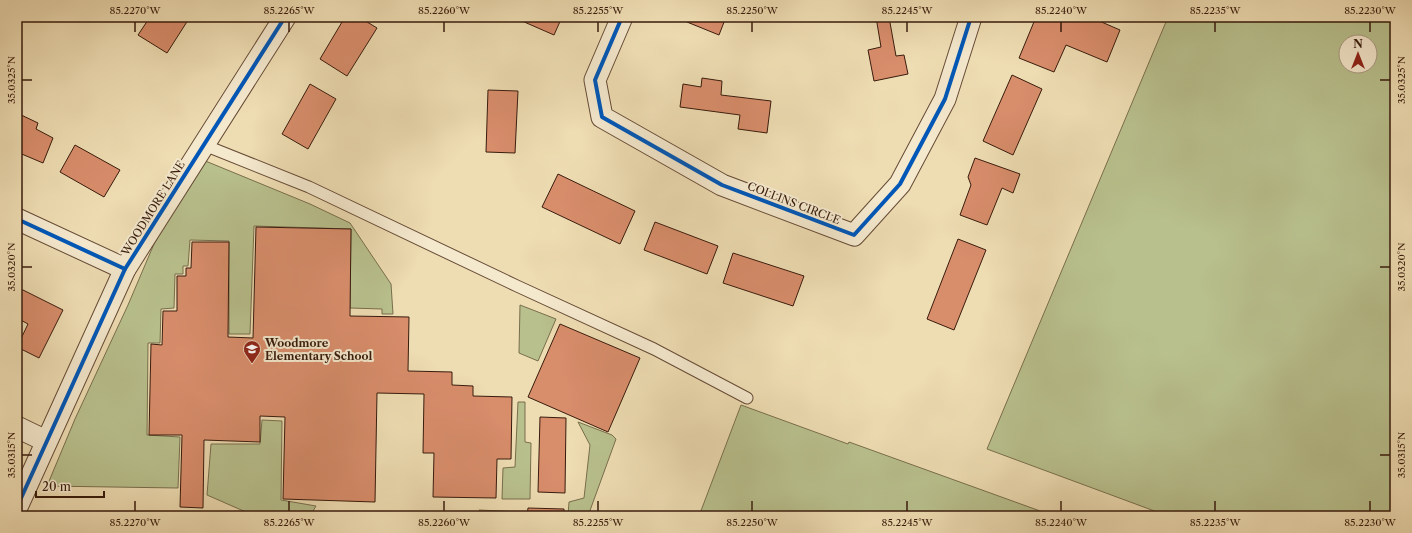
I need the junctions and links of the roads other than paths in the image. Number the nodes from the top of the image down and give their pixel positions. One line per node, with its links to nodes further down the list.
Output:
1 (284, 17): 4 (street, WOODMORE LANE)
2 (622, 17): 3 (street, COLLINS CIRCLE)
3 (971, 17)
4 (204, 145): 6 (street, WOODMORE LANE); 7 (lane)
5 (17, 219): 6 (street)
6 (125, 269): 9 (street, WOODMORE LANE)
7 (747, 398)
8 (17, 427): 9 (street)
9 (46, 441): 10 (street, WOODMORE LANE)
10 (17, 507)

